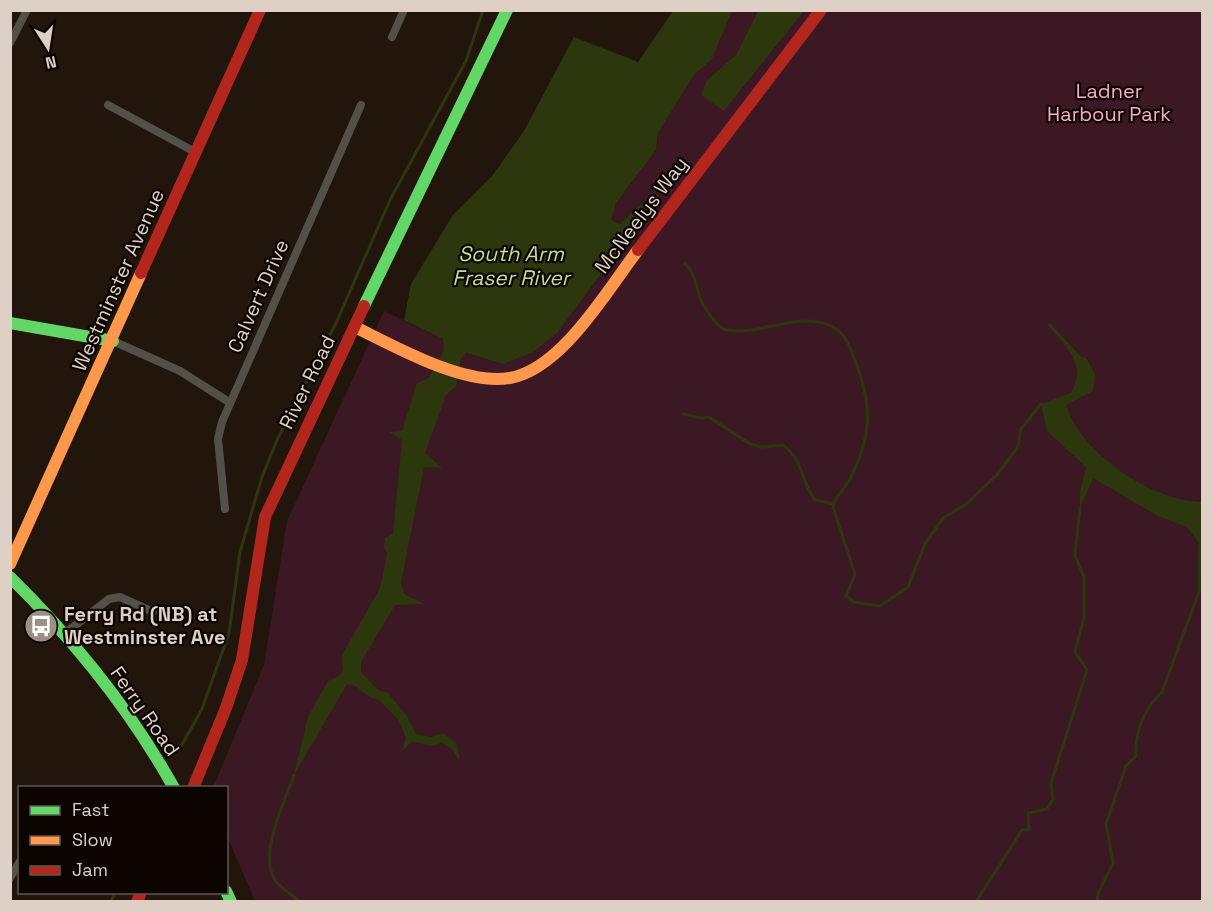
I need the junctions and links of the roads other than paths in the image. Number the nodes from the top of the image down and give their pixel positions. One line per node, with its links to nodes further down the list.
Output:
1 (27, 10): 7 (street)
2 (260, 10): 10 (street, Westminster Avenue)
3 (404, 10): 6 (street)
4 (507, 10): 12 (street, River Road)
5 (821, 10): 12 (street, McNeelys Way)
6 (392, 37)
7 (10, 43)
8 (108, 105): 10 (street)
9 (361, 105): 14 (street, Calvert Drive)
10 (197, 153): 13 (street, Westminster Avenue)
11 (10, 323): 13 (street)
12 (355, 327): 21 (street, River Road)
13 (113, 341): 14 (street); 16 (street, Westminster Avenue)
14 (229, 402): 15 (street, Calvert Drive)
15 (225, 508)
16 (10, 564)
17 (10, 577): 19 (street, Ferry Road)
18 (153, 612): 19 (street)
19 (64, 634): 20 (street, Ferry Road)
20 (173, 786)
21 (194, 786)
22 (18, 864): 23 (street)
23 (10, 878)

